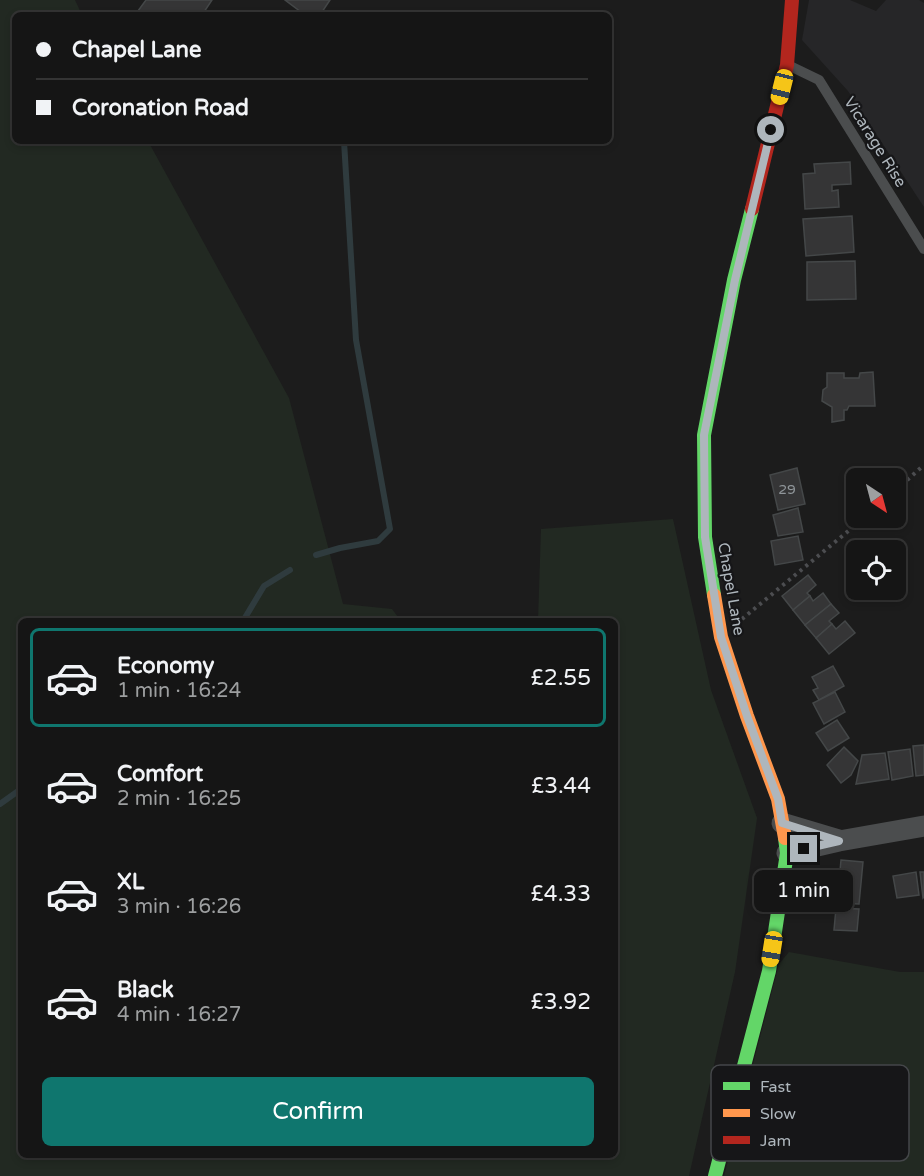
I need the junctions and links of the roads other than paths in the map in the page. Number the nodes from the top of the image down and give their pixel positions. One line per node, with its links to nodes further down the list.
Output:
1 (792, 0): 2 (street, Chapel Lane)
2 (787, 65): 3 (lane, Vicarage Rise); 4 (street, Chapel Lane)
3 (924, 249)
4 (782, 823): 6 (street); 7 (street, Chapel Lane)
5 (924, 826): 6 (street)
6 (839, 841): 7 (street)
7 (787, 853): 8 (street, Chapel Lane)
8 (744, 1065)
9 (719, 1161): 10 (street, Chapel Lane)
10 (715, 1176)

